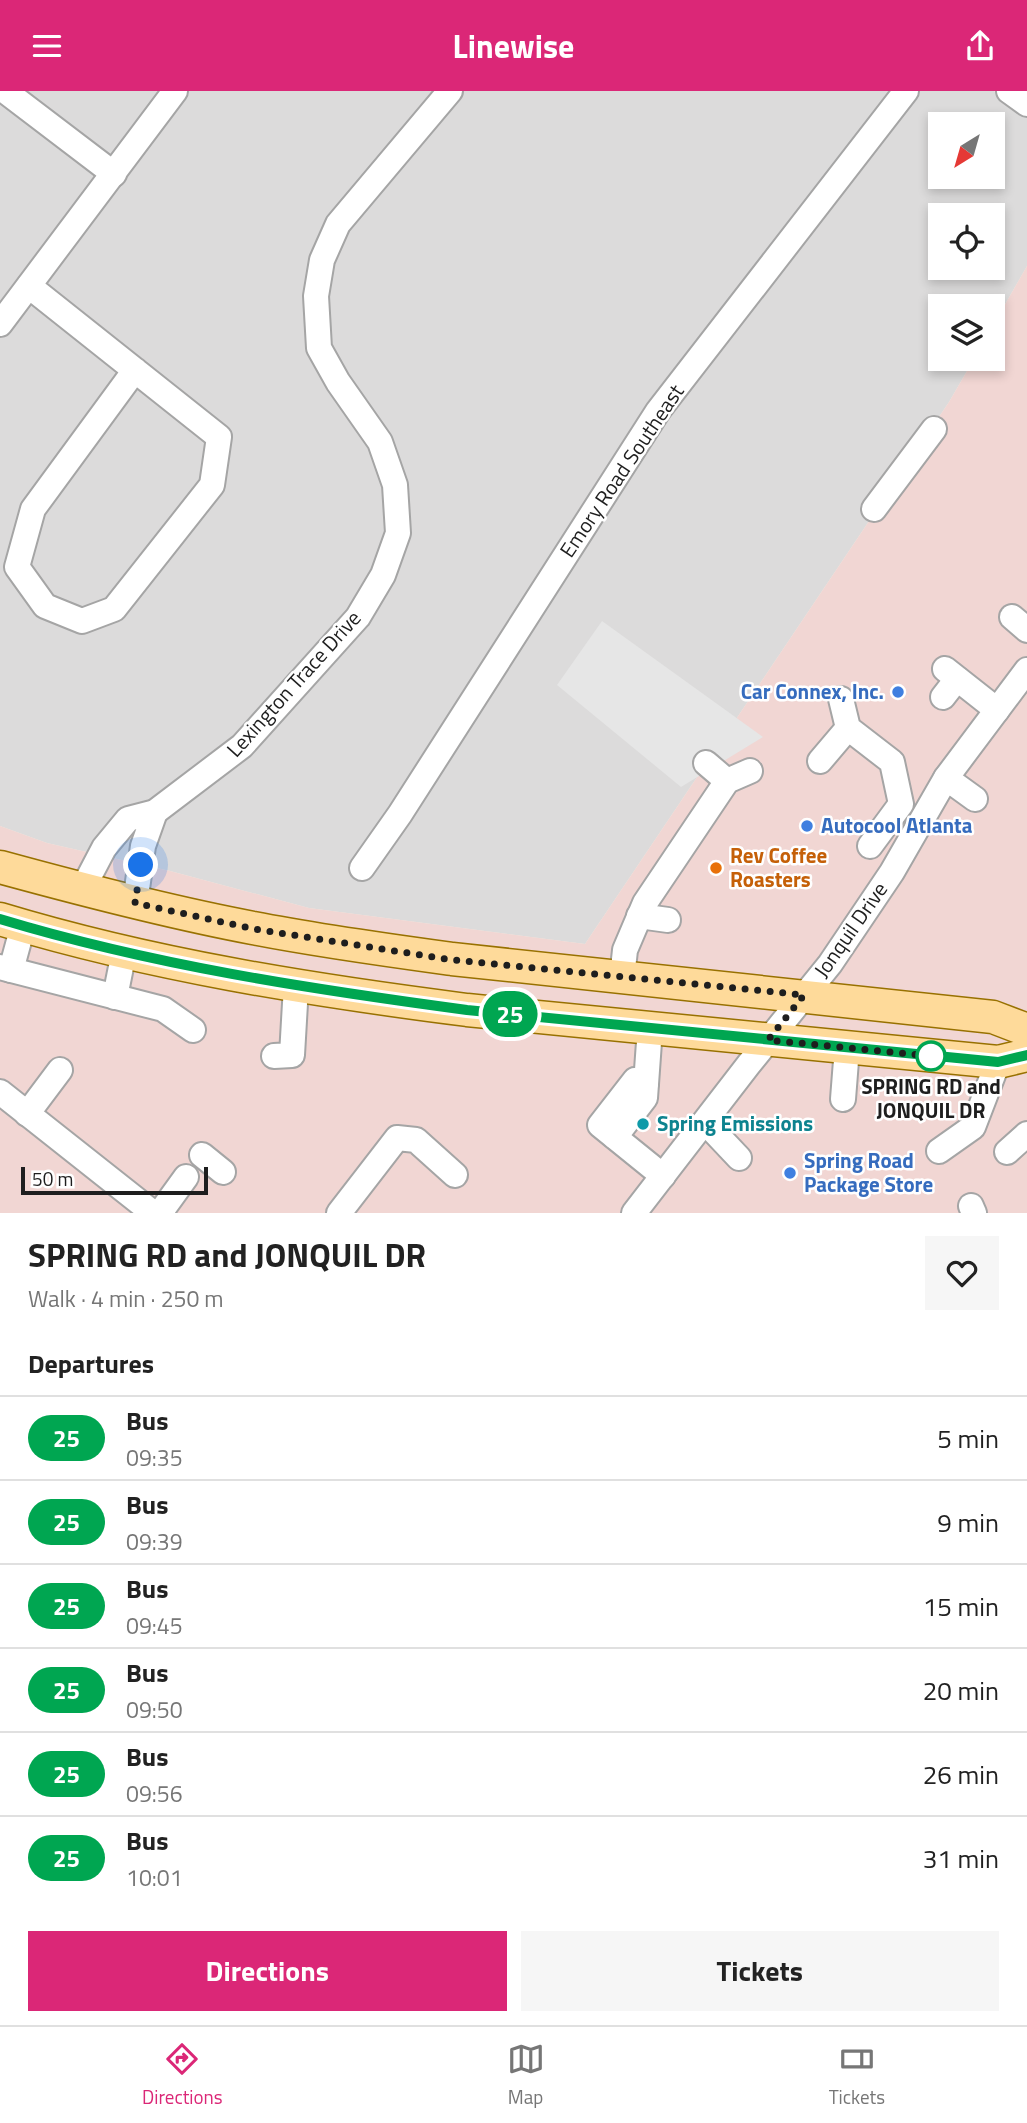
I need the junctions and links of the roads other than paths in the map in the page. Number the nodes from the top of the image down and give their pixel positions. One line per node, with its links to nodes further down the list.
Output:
1 (5, 91): 7 (street)
2 (175, 91): 7 (street)
3 (450, 91): 24 (street, Lexington Trace Drive)
4 (906, 91): 29 (street, Emory Road Southeast)
5 (1009, 91): 6 (street)
6 (1027, 104)
7 (114, 174): 8 (street)
8 (29, 286): 9 (street); 10 (street)
9 (0, 324)
10 (135, 370): 10 (street)
11 (934, 429): 12 (street)
12 (874, 509)
13 (1027, 670): 16 (street, Jonquil Drive)
14 (949, 682): 16 (street)
15 (841, 699): 17 (street)
16 (997, 710): 21 (street, Jonquil Drive)
17 (848, 727): 18 (street); 25 (street)
18 (820, 761)
19 (706, 763): 22 (street)
20 (750, 771): 22 (street)
21 (946, 778): 23 (street); 26 (street, Jonquil Drive)
22 (727, 781): 32 (street)
23 (975, 800)
24 (155, 812): 30 (street, Lexington Trace Drive); 31 (street)
25 (892, 817): 26 (street); 27 (street)
26 (915, 831): 39 (street, Jonquil Drive)
27 (870, 846)
28 (0, 867): 30 (main road)
29 (362, 868)
30 (82, 890): 31 (main road)
31 (135, 903): 37 (main road)
32 (639, 916): 33 (street); 37 (street)
33 (668, 920)
34 (11, 922): 35 (main road); 36 (street)
35 (124, 951): 38 (main road); 40 (street)
36 (6, 968): 40 (street)
37 (622, 978): 39 (main road)
38 (296, 986): 41 (main road); 46 (street)
39 (804, 995): 43 (main road); 44 (street, Jonquil Drive)
40 (115, 997): 42 (street)
41 (650, 1028): 44 (main road); 60 (street)
42 (193, 1030)
43 (1027, 1030)
44 (768, 1040): 45 (main road); 52 (street, Jonquil Drive)
45 (847, 1048): 47 (main road); 50 (street)
46 (274, 1056)
47 (1013, 1059): 54 (street)
48 (60, 1070): 51 (street)
49 (0, 1092): 51 (street)
50 (843, 1099)
51 (27, 1114): 62 (street)
52 (705, 1122): 57 (street); 60 (street, Jonquil Drive)
53 (1027, 1134): 55 (street)
54 (939, 1151)
55 (1007, 1151)
56 (202, 1155): 58 (street)
57 (739, 1158)
58 (223, 1172)
59 (455, 1175): 64 (street)
60 (663, 1176): 65 (street, Jonquil Drive)
61 (186, 1177): 63 (street)
62 (153, 1213)
63 (160, 1213)
64 (339, 1213)
65 (634, 1213)

